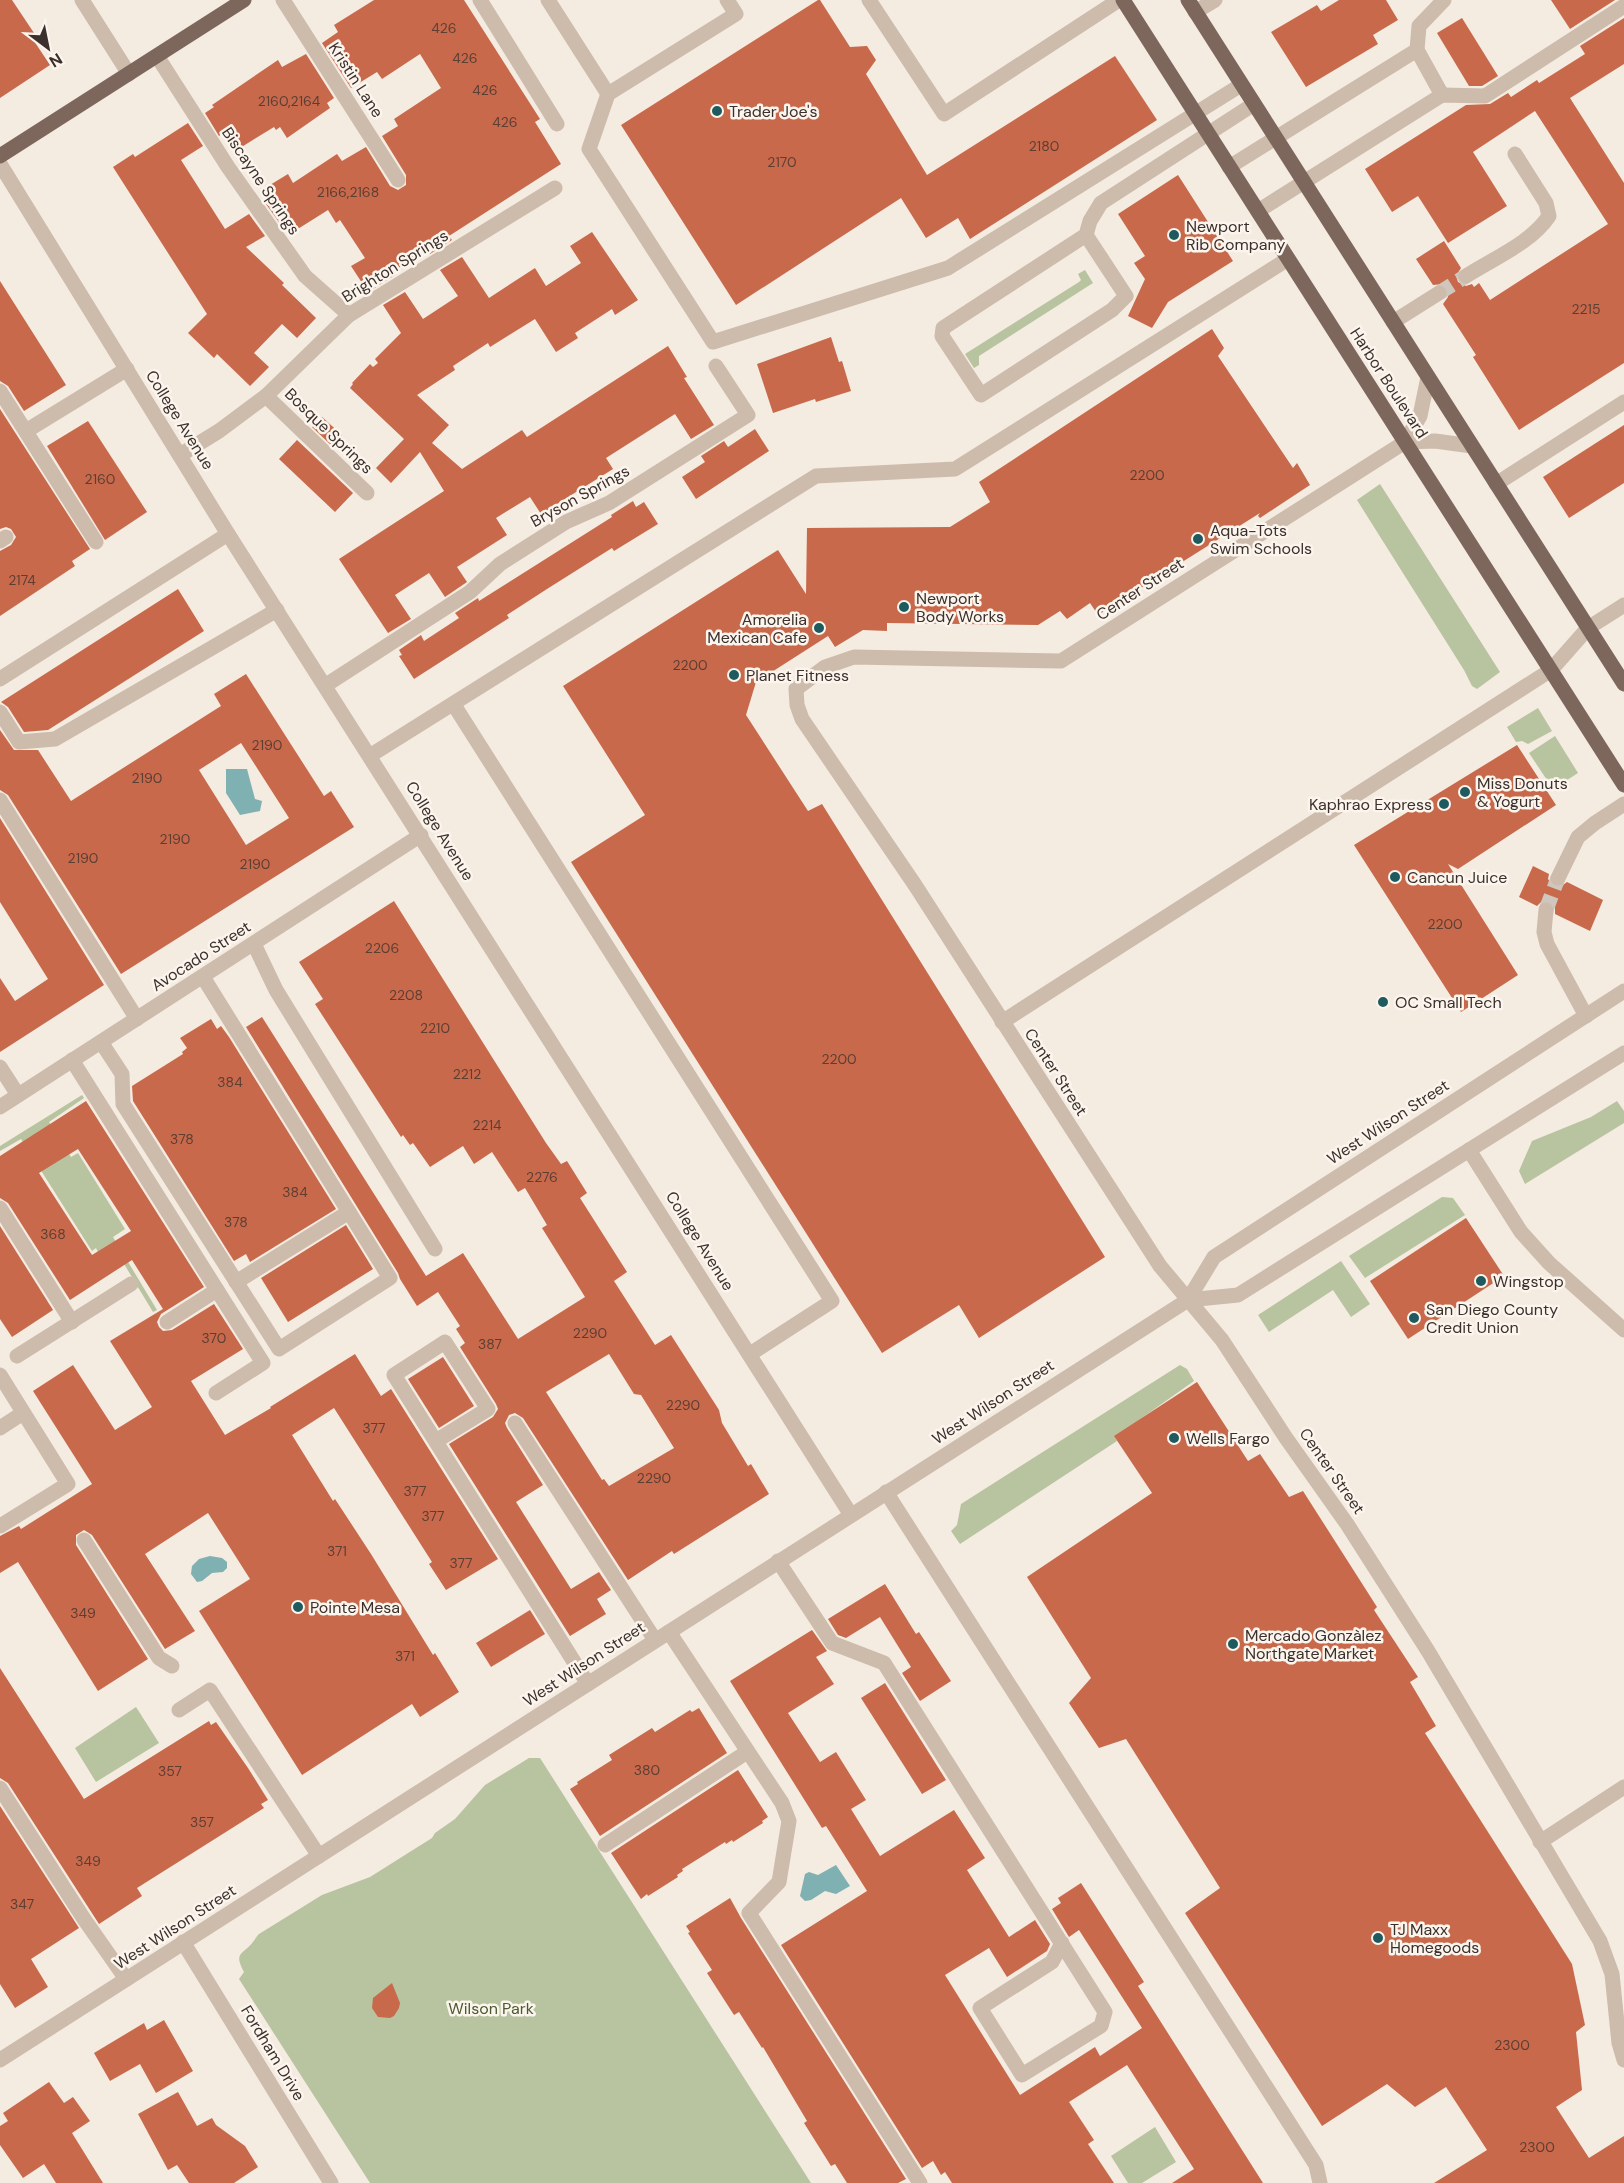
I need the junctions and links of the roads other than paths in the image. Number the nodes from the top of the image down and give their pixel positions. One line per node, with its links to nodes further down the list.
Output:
1 (82, 0): 15 (street)
2 (244, 0): 14 (main road)
3 (283, 0): 28 (street, Kristin Lane)
4 (480, 0): 21 (street)
5 (548, 0): 17 (street)
6 (727, 0): 17 (street)
7 (869, 0): 8 (street)
8 (1121, 0): 20 (main road, Harbor Boulevard)
9 (1215, 0): 11 (street)
10 (1441, 1): 13 (street)
11 (1191, 6): 16 (main road)
12 (1624, 6): 18 (street)
13 (1417, 50): 18 (street); 23 (street)
14 (157, 56): 15 (main road); 36 (street, Biscayne Springs)
15 (129, 74): 25 (main road)
16 (1241, 84): 19 (main road); 20 (street)
17 (608, 94): 20 (street)
18 (1442, 95): 29 (street)
19 (1254, 104): 22 (street); 23 (main road)
20 (1195, 113): 22 (main road, Harbor Boulevard)
21 (557, 124)
22 (1208, 134): 27 (main road, Harbor Boulevard); 32 (street)
23 (1275, 138): 27 (street); 29 (main road)
24 (1515, 154): 34 (street)
25 (0, 156)
26 (0, 164): 39 (street, College Avenue)
27 (1229, 167): 31 (main road, Harbor Boulevard)
28 (398, 180)
29 (1304, 182): 31 (street); 37 (main road)
30 (555, 188): 36 (street, Brighton Springs)
31 (1258, 211): 33 (main road, Harbor Boulevard)
32 (1086, 235): 32 (street)
33 (1288, 259): 45 (main road, Harbor Boulevard); 59 (street)
34 (1467, 276)
35 (1439, 293): 37 (street)
36 (349, 315): 42 (street, Brighton Springs)
37 (1393, 322): 40 (main road)
38 (716, 366): 58 (street, Bryson Springs)
39 (127, 369): 44 (street); 47 (street, College Avenue)
40 (1428, 377): 45 (street); 46 (main road)
41 (0, 391): 44 (street)
42 (266, 396): 47 (street, Brighton Springs); 49 (street, Bosque Springs)
43 (1624, 402): 48 (street)
44 (26, 431): 51 (street)
45 (1405, 442): 46 (street); 55 (main road, Harbor Boulevard); 73 (street, Center Street)
46 (1472, 446): 48 (main road)
47 (180, 455): 50 (street, College Avenue)
48 (1497, 484): 54 (main road)
49 (367, 493)
50 (228, 534): 53 (street, College Avenue); 57 (street)
51 (96, 542)
52 (1624, 605): 54 (street)
53 (278, 610): 58 (street, College Avenue); 60 (street)
54 (1588, 628): 55 (street); 56 (main road)
55 (1551, 670): 62 (main road, Harbor Boulevard); 73 (street)
56 (1622, 677)
57 (0, 679)
58 (326, 685): 61 (street, College Avenue)
59 (454, 705): 61 (street); 91 (street)
60 (0, 712)
61 (371, 755): 65 (street, College Avenue)
62 (1624, 785)
63 (0, 800): 72 (street)
64 (1624, 804): 66 (street)
65 (421, 835): 68 (street, Avocado Street); 91 (street, College Avenue)
66 (1558, 878)
67 (1546, 910): 71 (street)
68 (254, 944): 69 (street, Avocado Street); 83 (street)
69 (203, 977): 72 (street, Avocado Street); 82 (street)
70 (1624, 991): 71 (street, West Wilson Street)
71 (1586, 1016): 87 (street, West Wilson Street)
72 (137, 1019): 74 (street, Avocado Street)
73 (1002, 1022): 87 (street, Center Street)
74 (101, 1042): 76 (street, Avocado Street); 84 (street)
75 (1624, 1053): 80 (street, West Wilson Street)
76 (72, 1060): 78 (street, Avocado Street); 86 (street)
77 (0, 1067): 78 (street)
78 (18, 1095): 79 (street, Avocado Street)
79 (0, 1107)
80 (1469, 1149): 87 (street, West Wilson Street); 90 (street)
81 (0, 1208): 88 (street)
82 (349, 1212): 84 (street); 84 (street)
83 (435, 1250)
84 (236, 1282)
85 (131, 1284): 88 (street)
86 (217, 1290): 89 (street); 94 (street)
87 (1188, 1300): 99 (street, West Wilson Street); 112 (street, Center Street)
88 (72, 1322): 92 (street)
89 (166, 1322)
90 (1624, 1330)
91 (750, 1354): 100 (street, College Avenue)
92 (17, 1356)
93 (0, 1375): 95 (street)
94 (216, 1393)
95 (23, 1413): 97 (street); 101 (street)
96 (514, 1423): 105 (street)
97 (0, 1428)
98 (436, 1442): 98 (street); 107 (street)
99 (886, 1492): 100 (street, West Wilson Street); 122 (street)
100 (851, 1515): 103 (street, West Wilson Street)
101 (0, 1526)
102 (84, 1540): 106 (street)
103 (778, 1562): 104 (street, West Wilson Street); 116 (street)
104 (669, 1632): 105 (street, West Wilson Street); 109 (street)
105 (655, 1640): 107 (street, West Wilson Street)
106 (172, 1666)
107 (588, 1684): 114 (street, West Wilson Street)
108 (179, 1710): 114 (street)
109 (747, 1752): 113 (street); 121 (street)
110 (1624, 1787): 112 (street)
111 (0, 1788): 117 (street)
112 (1540, 1842): 119 (street, Center Street)
113 (605, 1845)
114 (319, 1856): 115 (street, West Wilson Street)
115 (183, 1942): 117 (street, West Wilson Street); 120 (street, Fordham Drive)
116 (1062, 1943): 116 (street)
117 (126, 1979): 118 (street, West Wilson Street)
118 (0, 2060)
119 (1624, 2061)
120 (331, 2183)
121 (920, 2183)
122 (1320, 2183)

